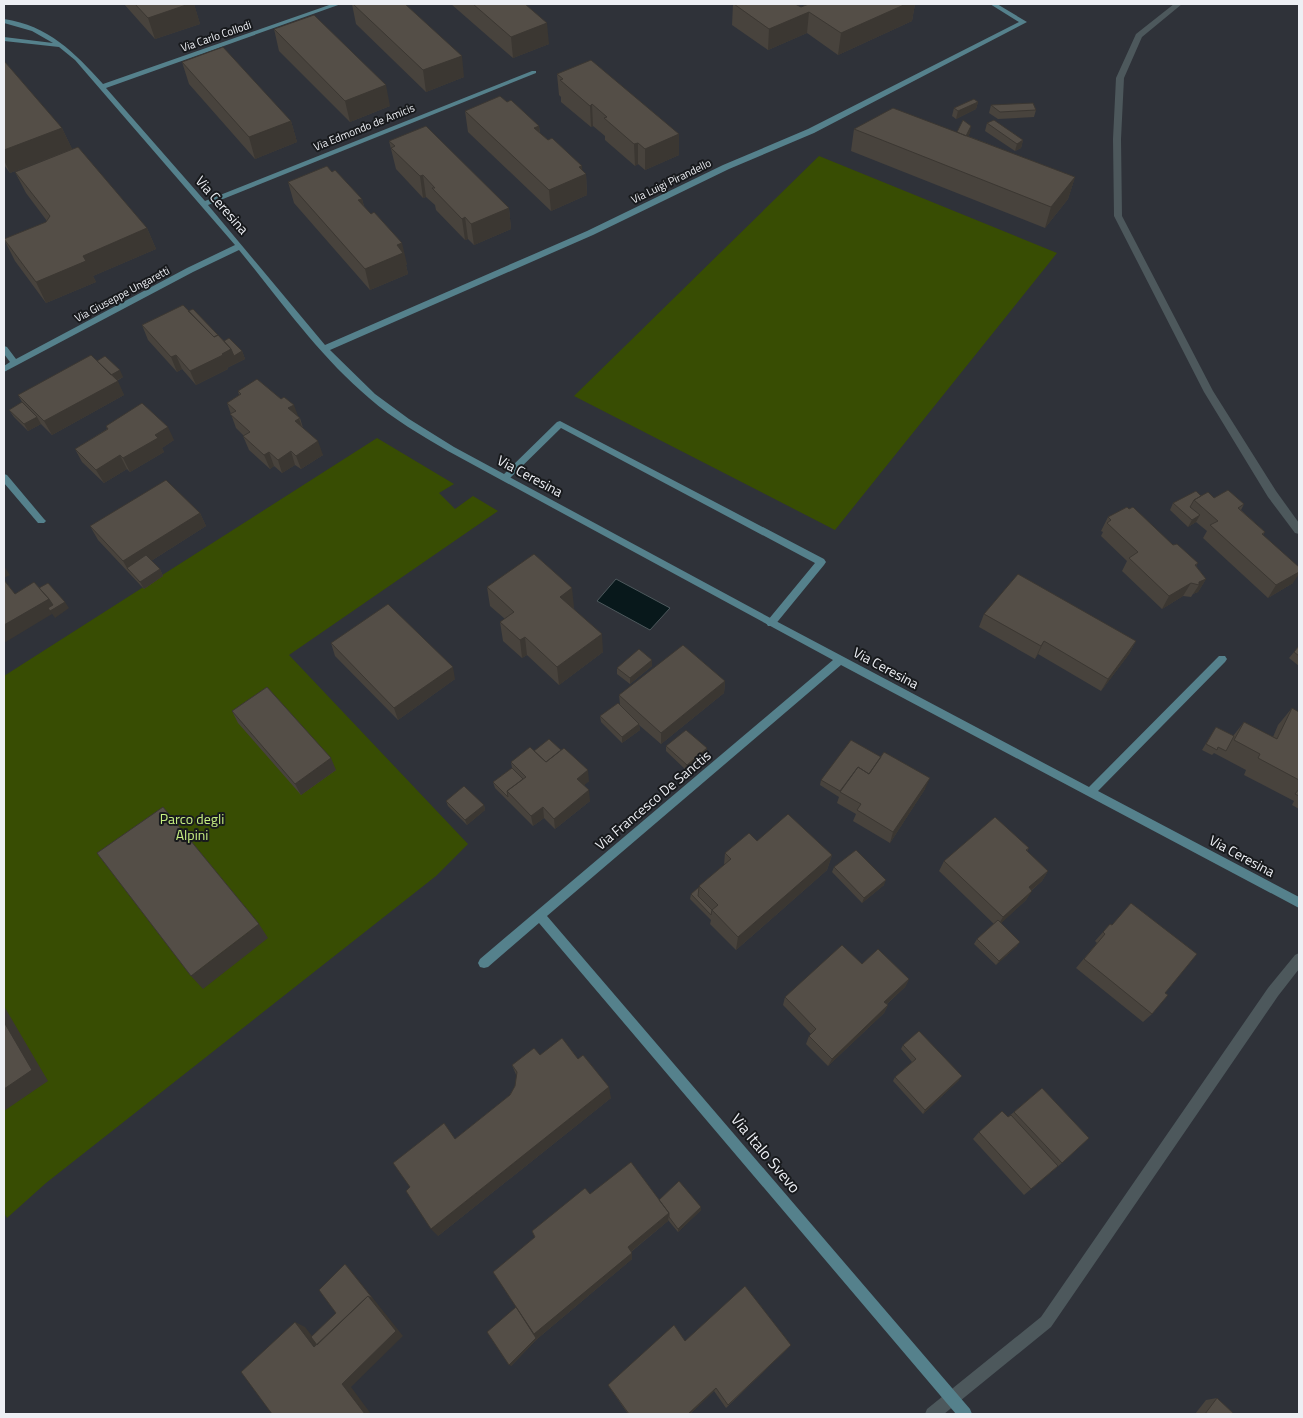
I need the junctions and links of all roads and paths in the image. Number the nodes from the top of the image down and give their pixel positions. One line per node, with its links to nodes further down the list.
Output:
1 (338, 4): 7 (street, Via Carlo Collodi)
2 (993, 4): 10 (street, Via Luigi Pirandello)
3 (4, 21): 5 (street, Via Ceresina)
4 (4, 39): 5 (street)
5 (63, 46): 7 (street, Via Ceresina)
6 (534, 72): 8 (street, Via Edmondo de Amicis)
7 (102, 87): 8 (street, Via Ceresina)
8 (203, 204): 9 (street, Via Ceresina)
9 (240, 246): 10 (street, Via Ceresina); 12 (street, Via Giuseppe Ungaretti)
10 (324, 348): 15 (street, Via Ceresina)
11 (4, 349): 12 (street)
12 (15, 363): 13 (street, Via Giuseppe Ungaretti)
13 (4, 370)
14 (4, 477): 16 (street)
15 (505, 478): 17 (street, Via Ceresina); 17 (street)
16 (41, 521)
17 (771, 622): 19 (street, Via Ceresina)
18 (1222, 659): 20 (street)
19 (840, 660): 20 (street, Via Ceresina); 22 (street, Via Francesco De Sanctis)
20 (1091, 792): 21 (street, Via Ceresina)
21 (1299, 903)
22 (539, 915): 23 (street, Via Francesco De Sanctis); 24 (street, Via Italo Svevo)
23 (484, 963)
24 (965, 1414)

